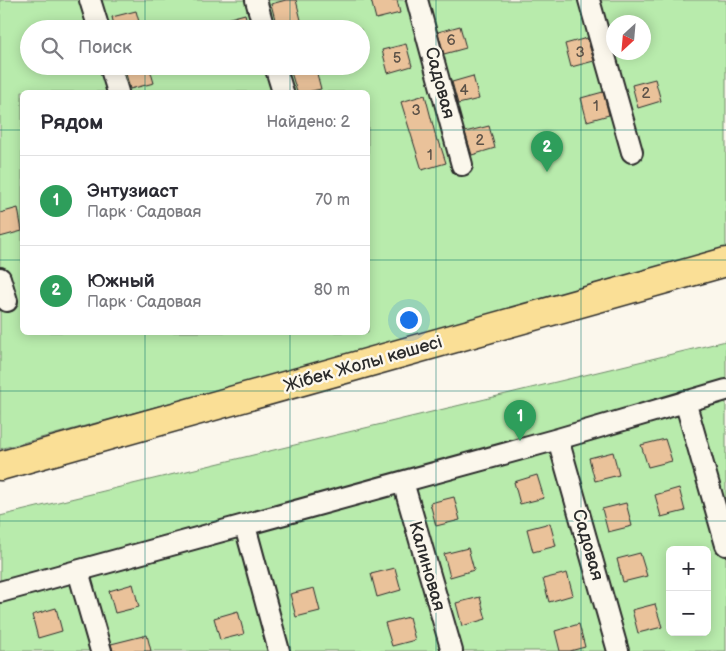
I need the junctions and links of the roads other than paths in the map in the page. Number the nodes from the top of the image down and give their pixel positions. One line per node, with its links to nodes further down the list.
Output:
1 (90, 0): 5 (street)
2 (256, 0): 6 (street)
3 (417, 0): 12 (street, Садовая)
4 (589, 0): 11 (street)
5 (96, 20)
6 (262, 20)
7 (113, 75): 9 (street)
8 (278, 75): 10 (street)
9 (117, 90)
10 (282, 90)
11 (632, 152)
12 (462, 165)
13 (726, 262): 19 (highway, Жібек Жолы көшесі)
14 (0, 278): 15 (street)
15 (7, 301)
16 (726, 390): 17 (street)
17 (685, 401): 18 (street); 22 (street)
18 (558, 439): 20 (street); 28 (street, Садовая)
19 (0, 466)
20 (403, 482): 21 (street); 27 (street, Калиновая)
21 (245, 526): 23 (street); 26 (street)
22 (726, 546)
23 (78, 571): 24 (street); 25 (street)
24 (0, 592)
25 (102, 651)
26 (279, 651)
27 (452, 651)
28 (618, 651)

